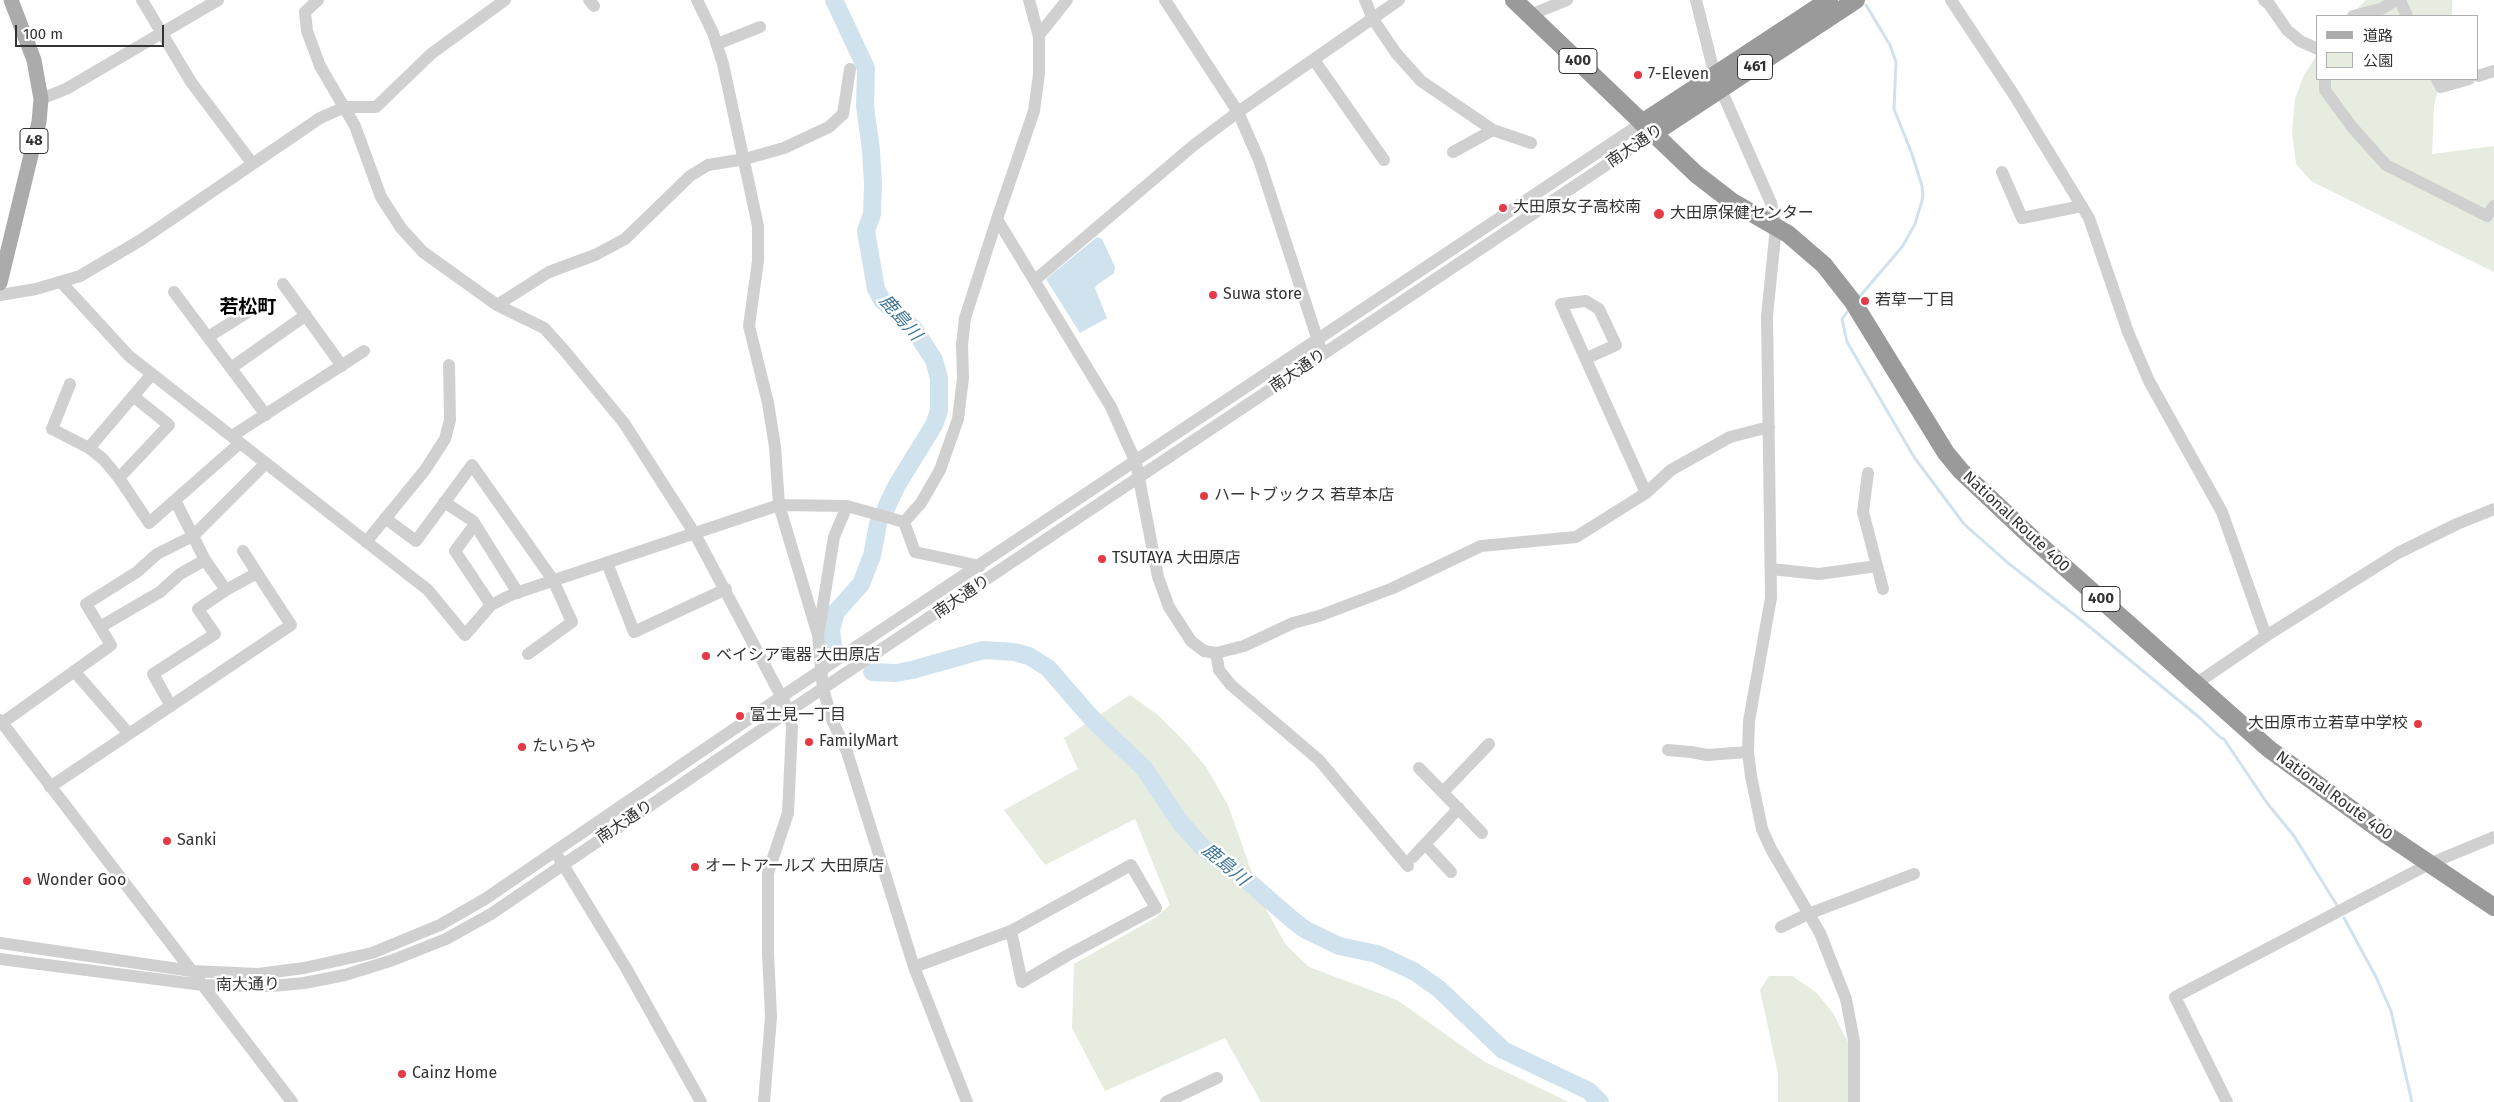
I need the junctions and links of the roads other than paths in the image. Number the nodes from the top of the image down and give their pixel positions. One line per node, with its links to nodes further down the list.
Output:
1 (11, 0): 37 (main road, 48)
2 (142, 0): 25 (street)
3 (218, 0): 25 (street)
4 (318, 0): 38 (street)
5 (505, 0): 38 (street)
6 (697, 0): 27 (street)
7 (1029, 0): 26 (street)
8 (1067, 0): 26 (street)
9 (1165, 0): 39 (street)
10 (1365, 0): 23 (street)
11 (1400, 0): 23 (street)
12 (1514, 0): 20 (highway, 400)
13 (1567, 0): 20 (street)
14 (1696, 0): 36 (street)
15 (1829, 0): 36 (highway, 南大通り / 461)
16 (1856, 0): 36 (highway, 南大通り / 461)
17 (1951, 0): 48 (street)
18 (2264, 0): 28 (street)
19 (2398, 0): 21 (street); 22 (street)
20 (1530, 15): 40 (highway, 400)
21 (2357, 15)
22 (2407, 15)
23 (1373, 19): 29 (street); 41 (street)
24 (760, 27): 27 (street)
25 (160, 32): 37 (street); 46 (street)
26 (1039, 35): 50 (street)
27 (717, 44): 44 (street)
28 (2316, 48)
29 (1314, 60): 39 (street); 45 (street)
30 (850, 69): 44 (street)
31 (2494, 71): 32 (street)
32 (2479, 76)
33 (2324, 80): 49 (street)
34 (2438, 80): 35 (street)
35 (2465, 80)
36 (1718, 83): 40 (highway, 南大通り / 461); 51 (street)
37 (41, 99): 54 (main road, 48)
38 (345, 107): 46 (street); 58 (street)
39 (1238, 112): 52 (street); 62 (street)
40 (1648, 128): 51 (highway, National Route 400 / 400); 62 (street, 南大通り); 64 (street, 南大通り)
41 (1493, 130): 42 (street); 43 (street)
42 (1531, 143)
43 (1453, 152)
44 (745, 159): 58 (street); 84 (street)
45 (1384, 160)
46 (252, 164): 53 (street)
47 (2002, 172): 48 (street)
48 (2082, 206): 108 (street)
49 (2494, 206)
50 (997, 219): 52 (street); 88 (street)
51 (1776, 227): 73 (street); 113 (highway, National Route 400 / 400)
52 (1035, 280): 76 (street)
53 (61, 282): 57 (street); 69 (street)
54 (0, 283)
55 (283, 284): 60 (street)
56 (174, 292): 61 (street)
57 (0, 295)
58 (497, 305): 90 (street)
59 (248, 312): 61 (street)
60 (306, 315): 67 (street); 68 (street)
61 (208, 337): 68 (street)
62 (1318, 341): 64 (street); 76 (street, 南大通り)
63 (364, 352): 67 (street)
64 (1323, 354): 80 (street, 南大通り)
65 (1587, 358): 65 (street); 81 (street)
66 (449, 365): 87 (street)
67 (342, 366): 72 (street)
68 (231, 368): 72 (street)
69 (152, 374): 71 (street); 74 (street)
70 (70, 384): 75 (street)
71 (133, 396): 75 (street); 79 (street)
72 (266, 415): 74 (street)
73 (1769, 427): 81 (street); 98 (street)
74 (236, 440): 77 (street); 82 (street)
75 (89, 448): 79 (street)
76 (1136, 463): 80 (street); 96 (street, 南大通り)
77 (266, 464): 91 (street); 92 (street)
78 (1868, 474): 97 (street)
79 (119, 478): 82 (street)
80 (1139, 479): 109 (street); 114 (street, 南大通り)
81 (1646, 493): 109 (street)
82 (175, 500): 91 (street)
83 (444, 502): 87 (street); 89 (street); 100 (street)
84 (779, 505): 85 (street); 90 (street); 107 (street)
85 (847, 506): 88 (street); 107 (street)
86 (2494, 509): 108 (street)
87 (385, 518): 92 (street)
88 (904, 522): 96 (street)
89 (474, 524): 104 (street); 105 (street)
90 (695, 534): 95 (street); 101 (street)
91 (193, 536): 94 (street); 106 (street)
92 (366, 542): 105 (street)
93 (243, 551): 99 (street)
94 (205, 560): 103 (street); 106 (street)
95 (607, 563): 100 (street); 101 (street)
96 (980, 566): 112 (street, 南大通り)
97 (1877, 566): 98 (street); 102 (street)
98 (1771, 569): 122 (street)
99 (258, 573): 103 (street); 116 (street)
100 (553, 580): 104 (street); 110 (street)
101 (726, 589): 115 (street)
102 (1883, 589)
103 (226, 590): 116 (street)
104 (518, 593): 105 (street)
105 (491, 605)
106 (100, 627): 111 (street)
107 (818, 635): 112 (street)
108 (2266, 636): 113 (street)
109 (1216, 653): 129 (street)
110 (528, 654)
111 (74, 671): 118 (street); 119 (street)
112 (821, 671): 114 (street); 115 (street, 南大通り)
113 (2197, 683): 132 (highway, National Route 400 / 400)
114 (823, 689): 117 (street, 南大通り); 141 (street)
115 (781, 697): 117 (street); 130 (street, 南大通り)
116 (171, 706): 119 (street)
117 (789, 711): 131 (street, 南大通り); 148 (street)
118 (1, 722): 124 (street)
119 (129, 734): 124 (street)
120 (1489, 744): 125 (street)
121 (1668, 750): 122 (street)
122 (1748, 752): 136 (street)
123 (1419, 768): 125 (street)
124 (50, 787): 142 (street)
125 (1443, 792): 126 (street)
126 (1459, 808): 127 (street); 129 (street)
127 (1482, 833)
128 (2494, 837): 132 (street)
129 (1425, 844): 133 (street)
130 (556, 851): 131 (street); 142 (street, 南大通り)
131 (563, 864): 143 (street, 南大通り); 147 (street)
132 (2429, 864): 135 (highway, National Route 400 / 400); 145 (street)
133 (1451, 872)
134 (1914, 874): 136 (street)
135 (2494, 907)
136 (1808, 914): 137 (street); 151 (street)
137 (1781, 927)
138 (1011, 931): 138 (street); 141 (street)
139 (0, 943): 142 (street, 南大通り)
140 (0, 959): 143 (street, 南大通り)
141 (914, 967): 149 (street)
142 (192, 971): 143 (street)
143 (203, 985): 146 (street)
144 (1217, 1078): 150 (street)
145 (2226, 1101)
146 (292, 1102)
147 (701, 1102)
148 (764, 1102)
149 (967, 1102)
150 (1166, 1102)
151 (1854, 1102)

